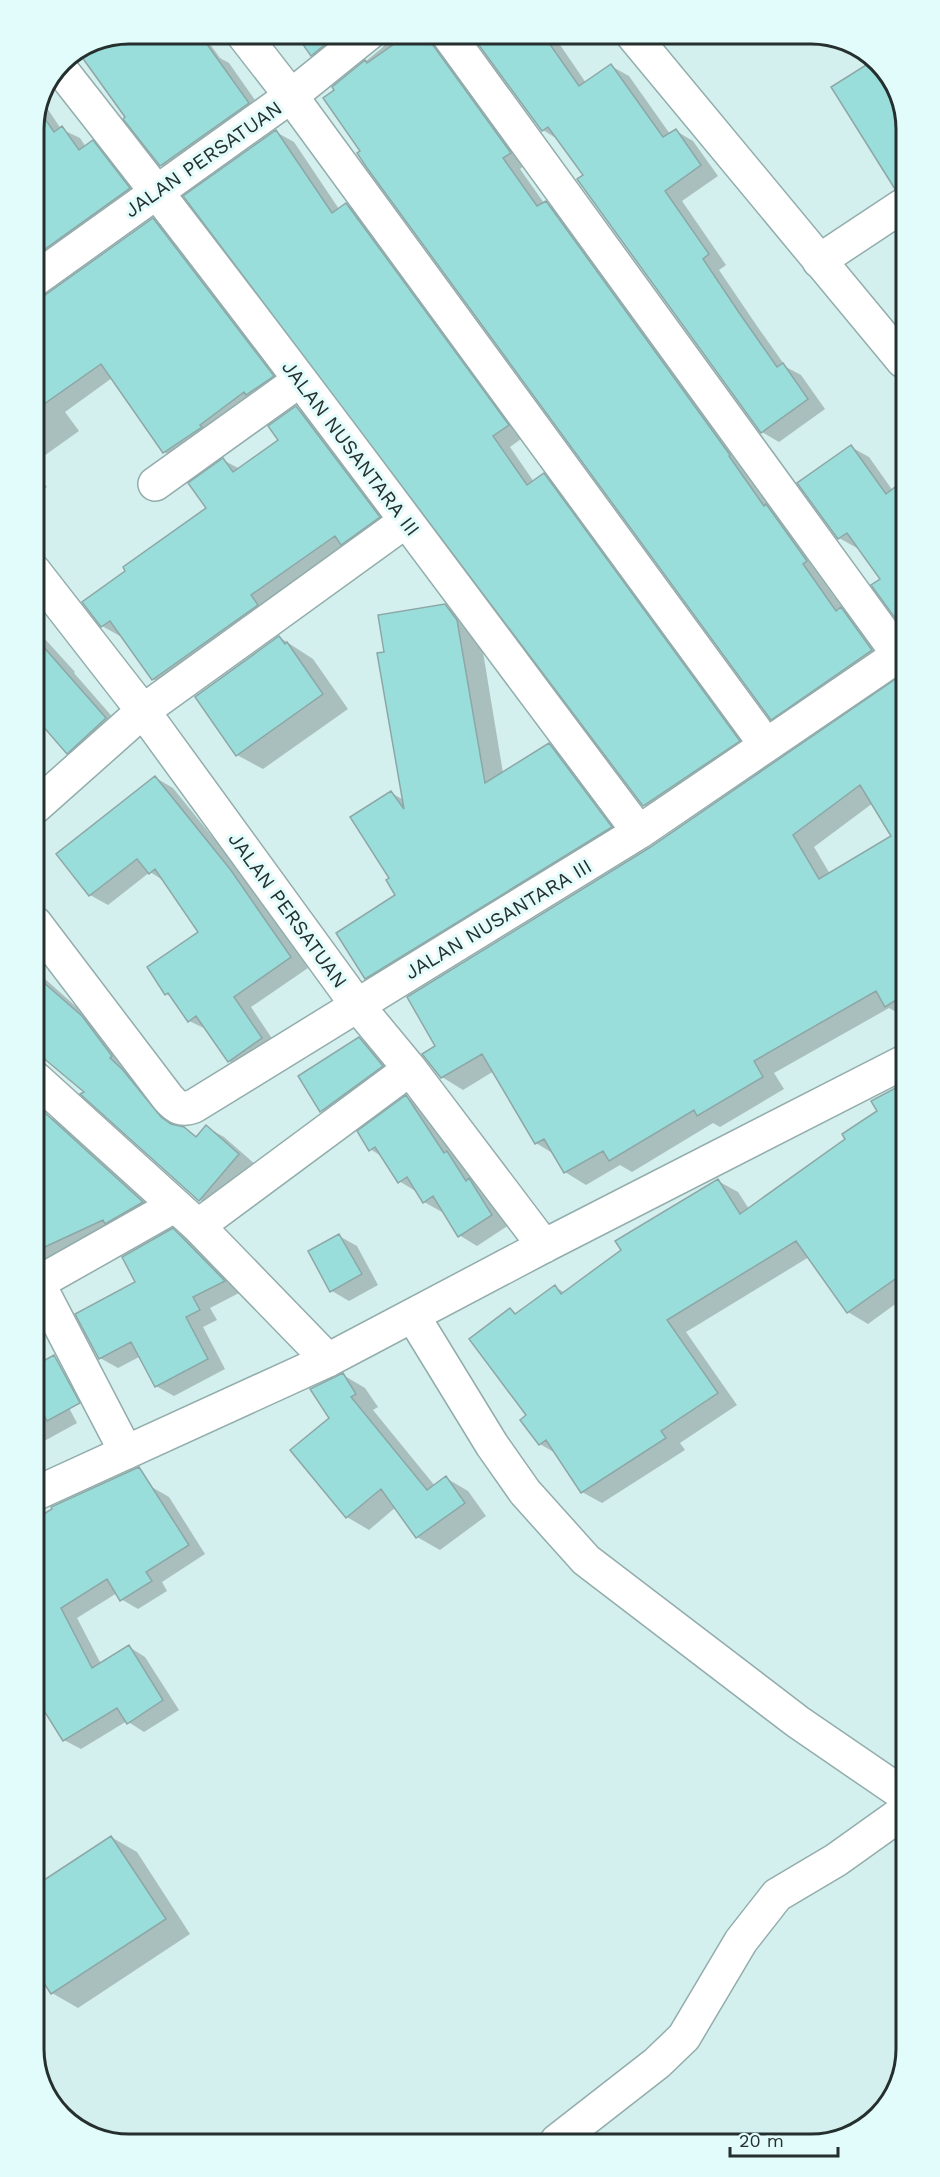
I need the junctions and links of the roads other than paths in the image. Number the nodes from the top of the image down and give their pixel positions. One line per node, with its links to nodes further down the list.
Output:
1 (251, 44): 6 (street)
2 (355, 44): 6 (street, JALAN PERSATUAN)
3 (455, 44): 16 (street, JALAN NUSANTARA III)
4 (640, 44): 9 (street)
5 (64, 74): 7 (street, JALAN NUSANTARA III)
6 (291, 96): 7 (street, JALAN PERSATUAN); 19 (street)
7 (157, 192): 10 (street, JALAN PERSATUAN); 12 (street, JALAN NUSANTARA III)
8 (896, 210): 9 (street)
9 (819, 261): 11 (street)
10 (44, 273)
11 (896, 353)
12 (300, 380): 13 (street); 14 (street, JALAN NUSANTARA III)
13 (155, 484)
14 (406, 521): 18 (street); 21 (street, JALAN NUSANTARA III)
15 (44, 584): 18 (street, JALAN PERSATUAN)
16 (896, 646)
17 (896, 656): 19 (street, JALAN NUSANTARA III)
18 (143, 711): 20 (street); 23 (street, JALAN PERSATUAN)
19 (766, 745): 21 (street, JALAN NUSANTARA III)
20 (44, 799)
21 (639, 832): 23 (street, JALAN NUSANTARA III)
22 (44, 935): 23 (street, JALAN NUSANTARA III)
23 (357, 1005): 25 (street, JALAN PERSATUAN)
24 (896, 1066): 28 (street)
25 (410, 1069): 27 (street); 28 (street, JALAN PERSATUAN)
26 (44, 1090): 27 (street)
27 (186, 1216): 29 (street); 32 (street)
28 (544, 1246): 31 (street)
29 (44, 1280)
30 (44, 1296): 33 (street)
31 (412, 1316): 32 (street); 35 (street)
32 (328, 1360): 33 (street)
33 (126, 1452): 34 (street)
34 (44, 1490)
35 (896, 1789)
36 (896, 1817): 37 (street)
37 (566, 2134)

